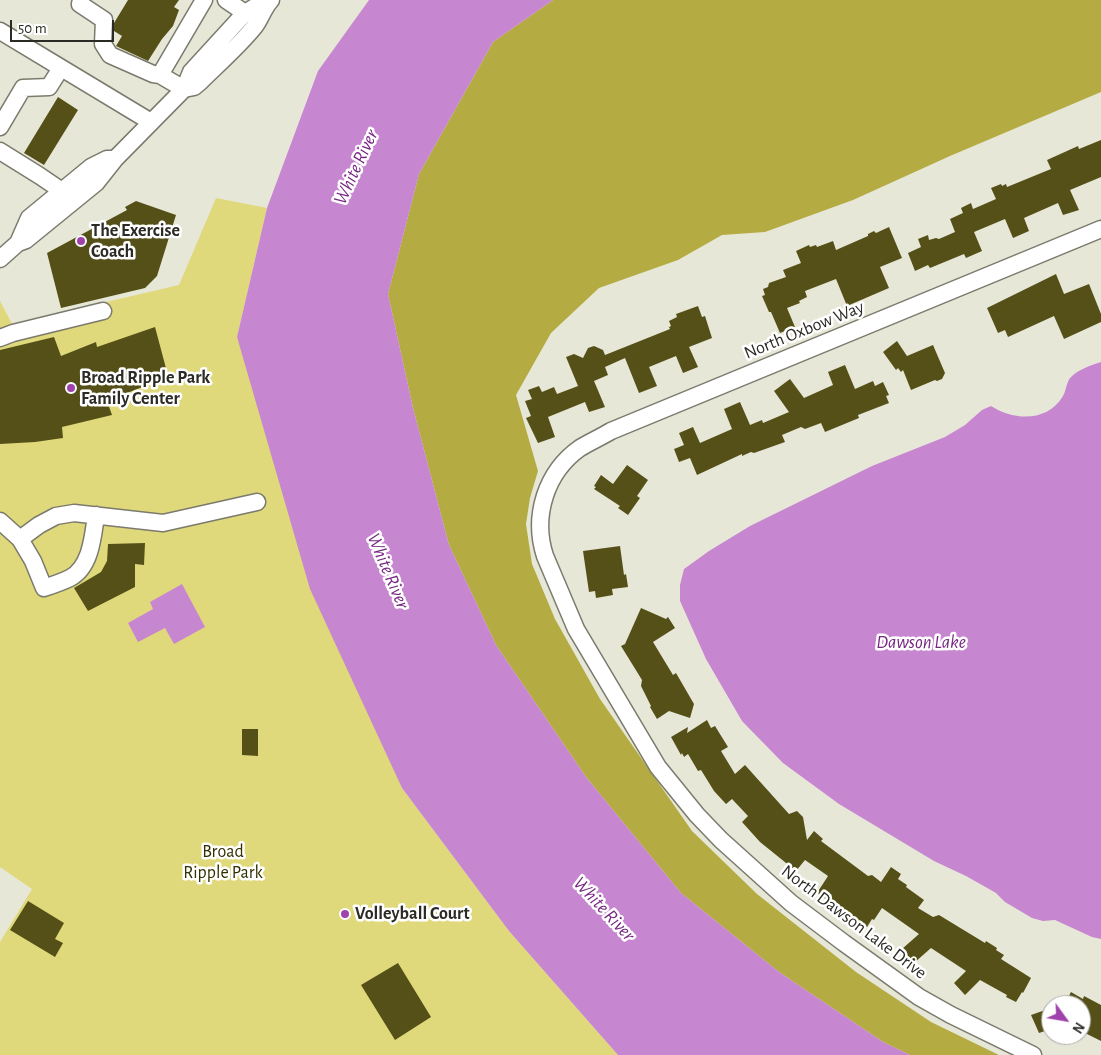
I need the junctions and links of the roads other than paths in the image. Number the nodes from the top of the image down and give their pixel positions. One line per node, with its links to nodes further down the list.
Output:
1 (81, 0): 8 (street)
2 (204, 0): 8 (street)
3 (226, 0): 5 (street)
4 (269, 2): 5 (street); 9 (street)
5 (246, 13): 9 (street)
6 (0, 30): 7 (street)
7 (61, 68): 10 (street); 11 (street)
8 (160, 75): 9 (street)
9 (184, 89): 10 (street)
10 (151, 122): 13 (street)
11 (0, 127)
12 (0, 151): 14 (street)
13 (115, 159): 14 (street); 16 (street)
14 (62, 191): 16 (street)
15 (1101, 229): 20 (street, North Oxbow Way)
16 (18, 243): 17 (street)
17 (0, 259)
18 (103, 311): 19 (street)
19 (0, 338)
20 (545, 496): 25 (street, North Dawson Lake Drive)
21 (257, 502): 22 (street)
22 (96, 515): 24 (street); 24 (street)
23 (0, 521): 24 (street)
24 (20, 539)
25 (1033, 1055)

